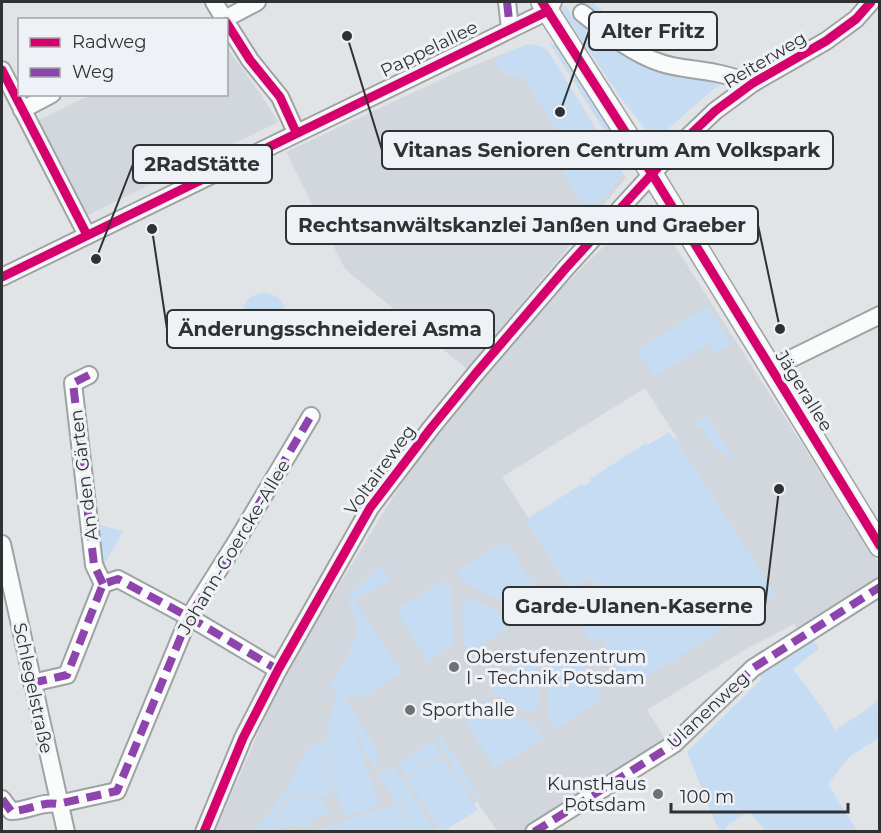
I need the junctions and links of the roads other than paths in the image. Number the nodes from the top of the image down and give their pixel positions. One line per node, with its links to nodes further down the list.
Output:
1 (214, 2): 7 (street)
2 (257, 2): 8 (street)
3 (507, 2): 10 (street)
4 (871, 2): 12 (street, Reiterweg)
5 (548, 4): 10 (street, Pappelallee); 16 (main road, Jägerallee)
6 (582, 13): 12 (street)
7 (224, 18)
8 (228, 18)
9 (228, 25): 15 (street)
10 (510, 29): 15 (street, Pappelallee)
11 (2, 70): 14 (street)
12 (753, 83): 16 (street, Reiterweg)
13 (48, 96): 14 (street)
14 (22, 110): 17 (street)
15 (296, 132): 17 (street, Pappelallee)
16 (652, 174): 20 (main road, Jägerallee); 28 (street, Voltaireweg)
17 (87, 235): 18 (street, Pappelallee)
18 (2, 277)
19 (879, 315): 20 (street)
20 (770, 369): 24 (main road, Jägerallee)
21 (89, 375): 25 (street, An den Gärten)
22 (311, 416): 27 (street, Johann-Goercke-Allee)
23 (2, 544): 29 (street, Schlegelstraße)
24 (879, 546)
25 (103, 584): 27 (street); 29 (street)
26 (879, 587): 34 (street, Ulanenweg)
27 (189, 617): 28 (street); 31 (street, Johann-Goercke-Allee)
28 (278, 670): 33 (street, Voltaireweg)
29 (32, 683): 31 (street, Schlegelstraße)
30 (2, 799): 31 (street)
31 (58, 804): 32 (street, Schlegelstraße)
32 (66, 831)
33 (204, 831)
34 (534, 831)

